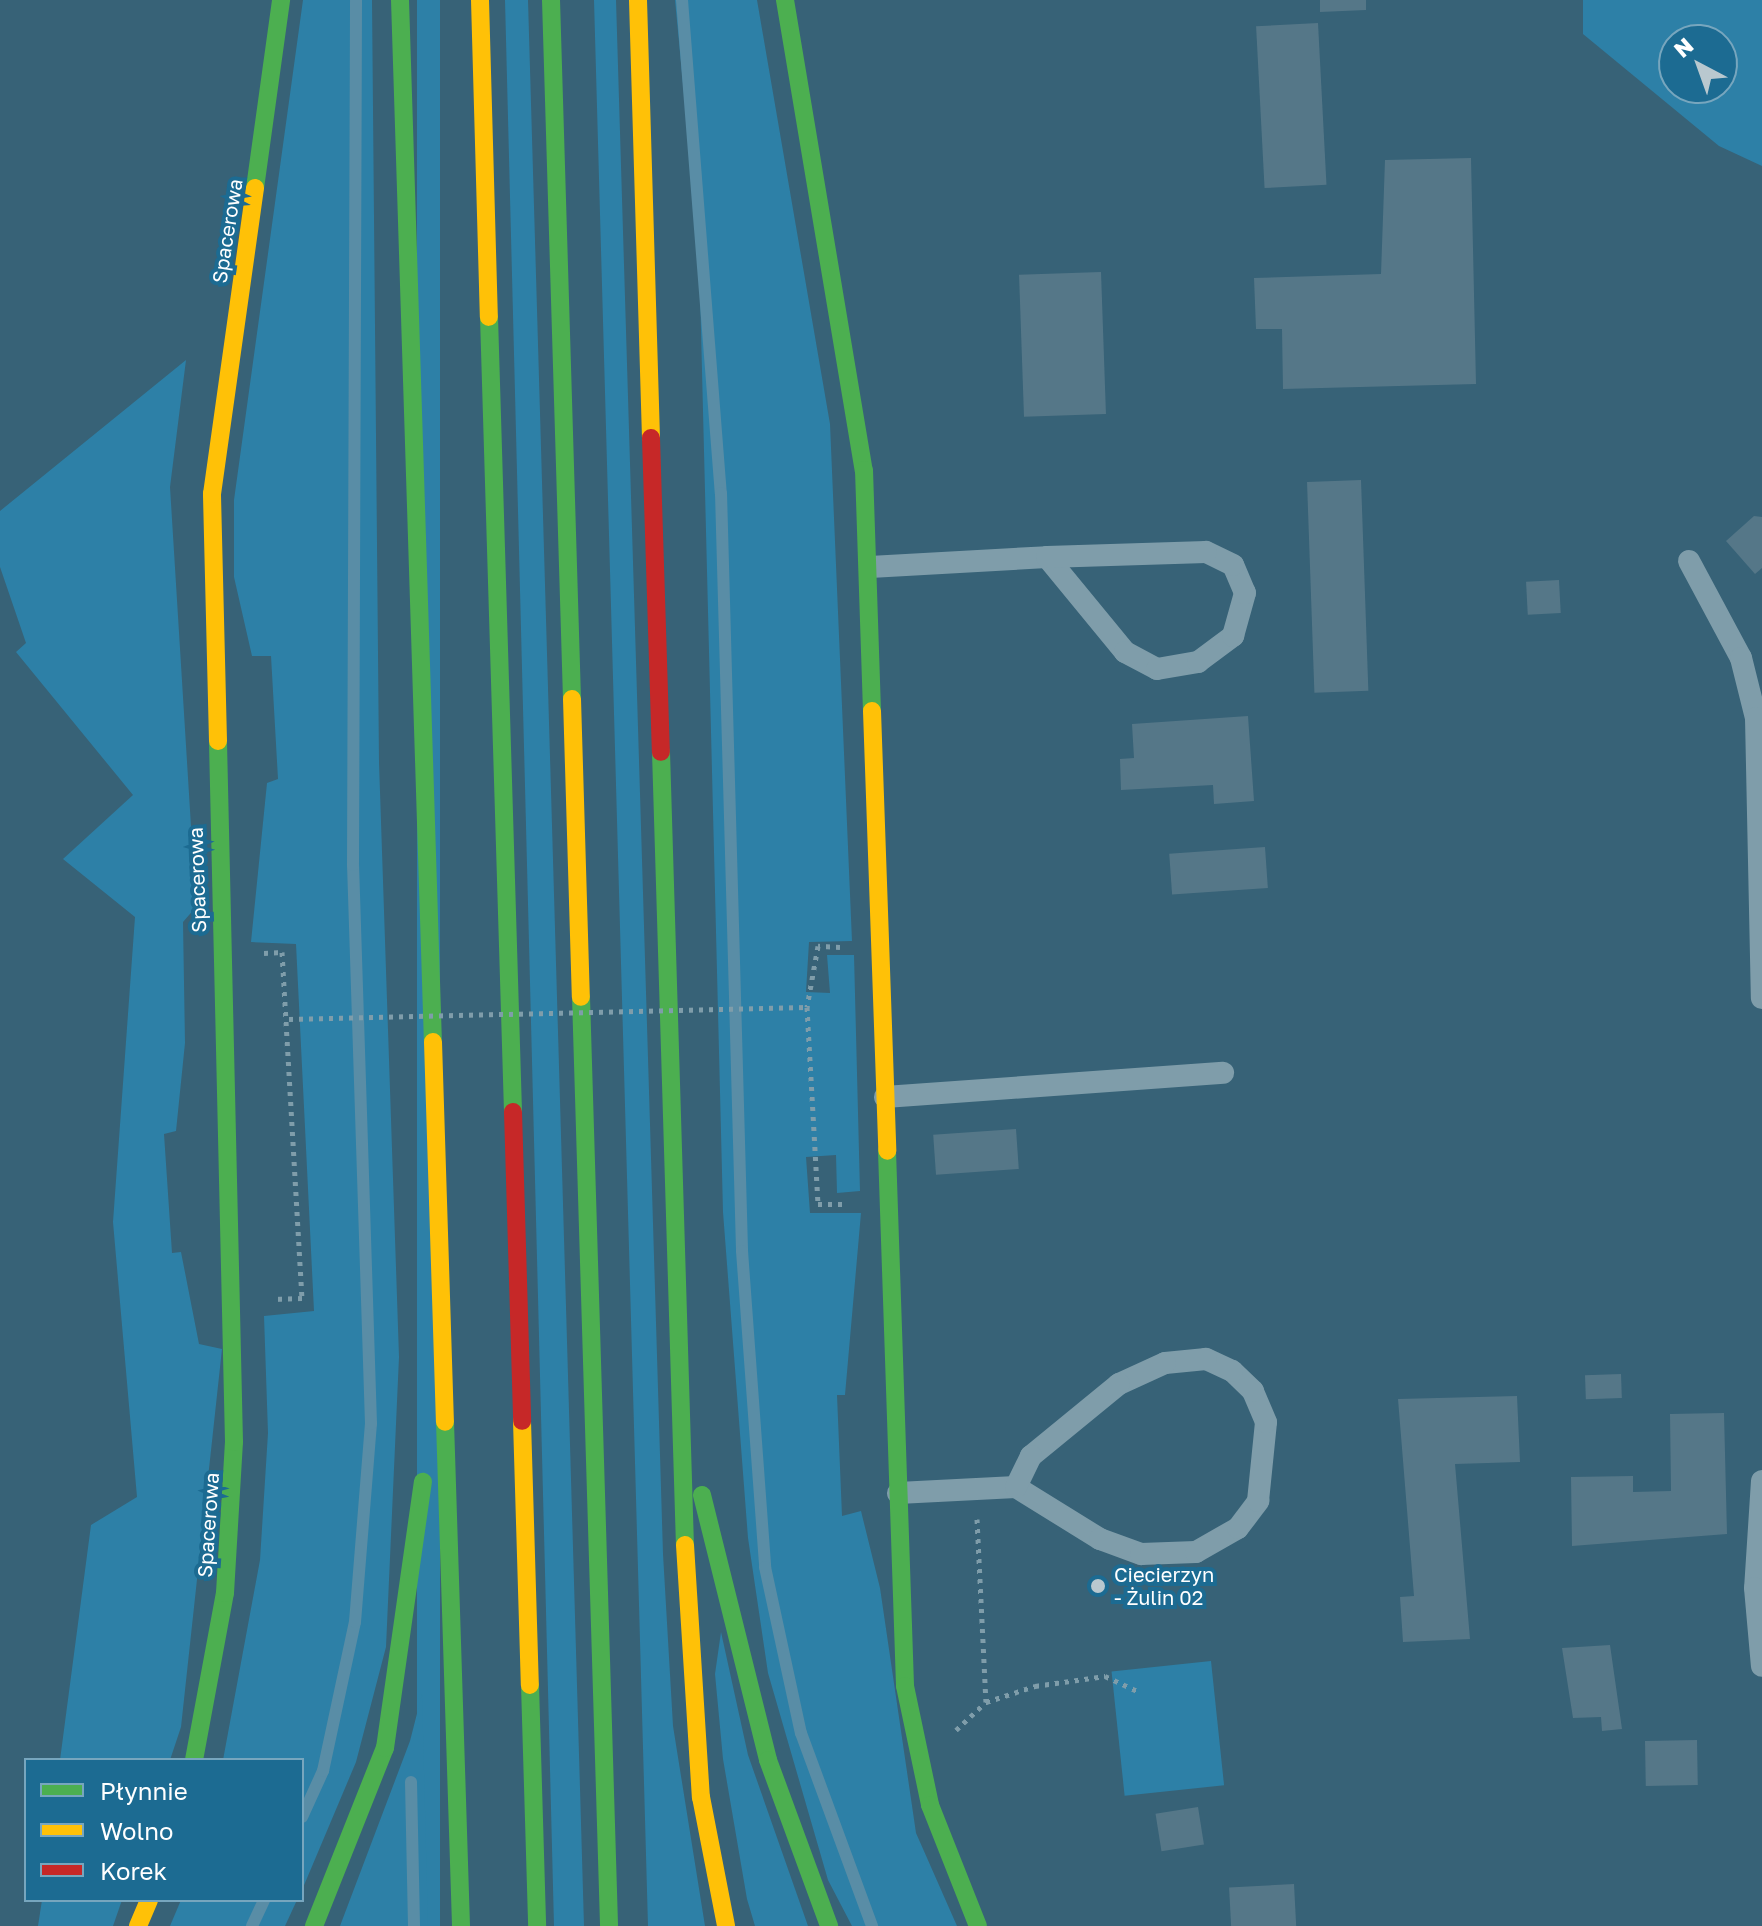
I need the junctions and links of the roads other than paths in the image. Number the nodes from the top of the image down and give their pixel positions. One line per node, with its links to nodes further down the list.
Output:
1 (281, 0): 19 (main road, Spacerowa)
2 (400, 0): 13 (main road)
3 (480, 0): 24 (main road)
4 (551, 0): 25 (main road)
5 (638, 0): 14 (main road)
6 (785, 0): 9 (main road)
7 (1047, 557): 7 (lane); 9 (lane)
8 (1689, 561): 10 (lane)
9 (870, 567): 12 (main road)
10 (1762, 998)
11 (1223, 1073): 12 (lane)
12 (885, 1097): 17 (main road)
13 (440, 1325): 22 (main road); 23 (main road)
14 (681, 1414): 26 (main road); 27 (main road)
15 (1762, 1481): 18 (lane)
16 (1016, 1487): 16 (lane); 17 (lane)
17 (898, 1493): 28 (main road)
18 (1762, 1666)
19 (194, 1758)
20 (148, 1902): 21 (main road)
21 (138, 1926)
22 (314, 1926)
23 (461, 1926)
24 (537, 1926)
25 (609, 1926)
26 (726, 1926)
27 (829, 1926)
28 (978, 1926)

